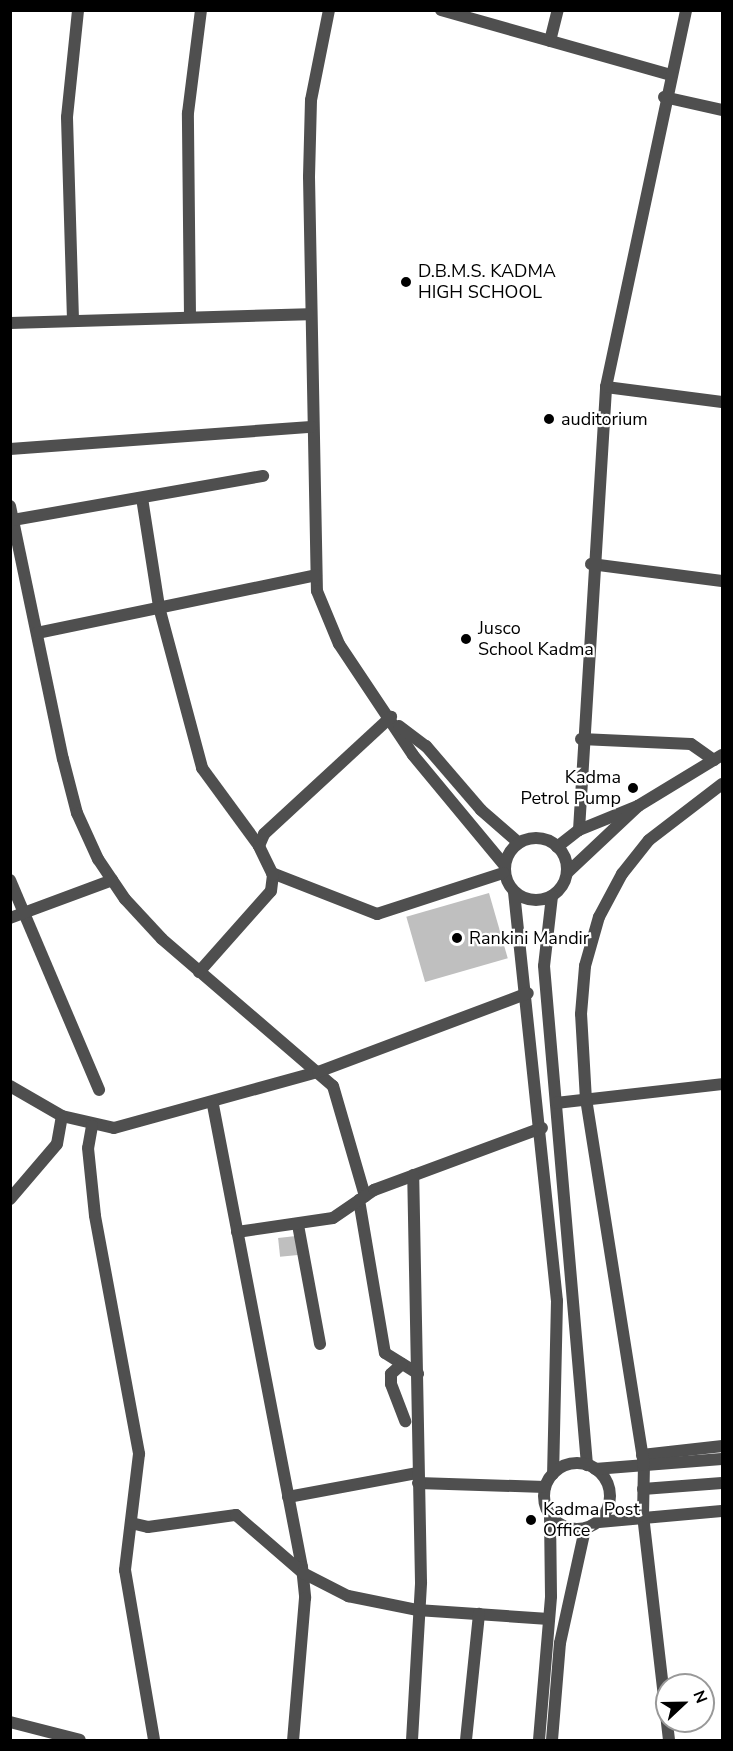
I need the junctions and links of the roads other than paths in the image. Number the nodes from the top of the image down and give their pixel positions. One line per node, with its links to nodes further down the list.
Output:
1 (78, 10): 13 (street)
2 (201, 10): 12 (street)
3 (441, 10): 7 (street)
4 (558, 10): 7 (street)
5 (686, 10): 8 (street)
6 (327, 11): 11 (street)
7 (550, 41): 8 (street)
8 (670, 75): 9 (street)
9 (664, 97): 10 (street); 15 (street)
10 (723, 110)
11 (308, 314): 12 (street); 17 (street)
12 (190, 317): 13 (street)
13 (73, 320): 14 (street)
14 (10, 323)
15 (606, 387): 16 (street); 23 (street)
16 (723, 402)
17 (311, 427): 18 (street); 24 (street)
18 (10, 449)
19 (263, 476): 20 (street)
20 (142, 498): 22 (street); 26 (street)
21 (10, 506): 22 (street)
22 (13, 520): 27 (street)
23 (591, 564): 25 (street); 29 (street)
24 (316, 575): 26 (street); 28 (street)
25 (723, 581)
26 (159, 607): 27 (street); 35 (street)
27 (37, 633): 41 (street)
28 (393, 720): 34 (street); 35 (street); 37 (street)
29 (581, 740): 30 (street); 33 (street)
30 (718, 758): 32 (street)
31 (723, 784): 52 (street)
32 (638, 806): 33 (street); 39 (street)
33 (579, 830): 36 (street)
34 (519, 843): 36 (street); 37 (street)
35 (259, 846): 38 (street)
36 (557, 847): 39 (street)
37 (504, 870): 38 (street); 42 (street)
38 (272, 873): 46 (street)
39 (567, 873): 43 (street)
40 (10, 880): 44 (street)
41 (112, 880): 44 (street); 46 (street)
42 (514, 892): 43 (street); 47 (street)
43 (552, 896): 53 (street)
44 (24, 911): 45 (street); 51 (street)
45 (10, 918)
46 (199, 972): 48 (street)
47 (528, 993): 48 (street); 57 (street)
48 (318, 1072): 54 (street); 59 (street)
49 (723, 1084): 52 (street)
50 (10, 1086): 55 (street)
51 (99, 1090)
52 (586, 1100): 53 (street); 69 (street)
53 (556, 1103): 70 (street)
54 (213, 1105): 56 (street); 62 (street)
55 (62, 1116): 56 (street); 60 (street)
56 (92, 1126): 81 (street)
57 (542, 1128): 58 (street); 71 (street)
58 (413, 1175): 59 (street); 65 (street)
59 (362, 1198): 61 (street); 64 (street)
60 (10, 1199)
61 (298, 1225): 62 (street); 63 (street)
62 (237, 1232): 76 (street)
63 (320, 1344)
64 (402, 1364): 65 (street); 66 (street)
65 (418, 1374): 72 (street)
66 (405, 1421)
67 (723, 1446): 69 (street)
68 (723, 1459): 69 (street)
69 (643, 1460): 70 (street); 75 (street)
70 (591, 1467): 71 (street); 80 (street)
71 (552, 1474): 74 (street)
72 (418, 1478): 74 (street); 76 (street); 84 (street)
73 (723, 1483): 75 (street)
74 (545, 1487): 78 (street)
75 (643, 1489): 79 (street)
76 (288, 1497): 83 (street)
77 (723, 1510): 79 (street)
78 (550, 1516): 82 (street); 86 (street)
79 (643, 1516): 80 (street); 95 (street)
80 (598, 1522): 82 (street)
81 (132, 1523): 83 (street); 89 (street)
82 (585, 1528): 94 (street)
83 (303, 1573): 84 (street); 90 (street)
84 (417, 1610): 85 (street); 91 (street)
85 (479, 1614): 86 (street); 92 (street)
86 (549, 1619): 93 (street)
87 (10, 1722): 88 (street)
88 (80, 1740)
89 (154, 1740)
90 (293, 1740)
91 (412, 1740)
92 (466, 1740)
93 (539, 1740)
94 (552, 1740)
95 (669, 1740)

